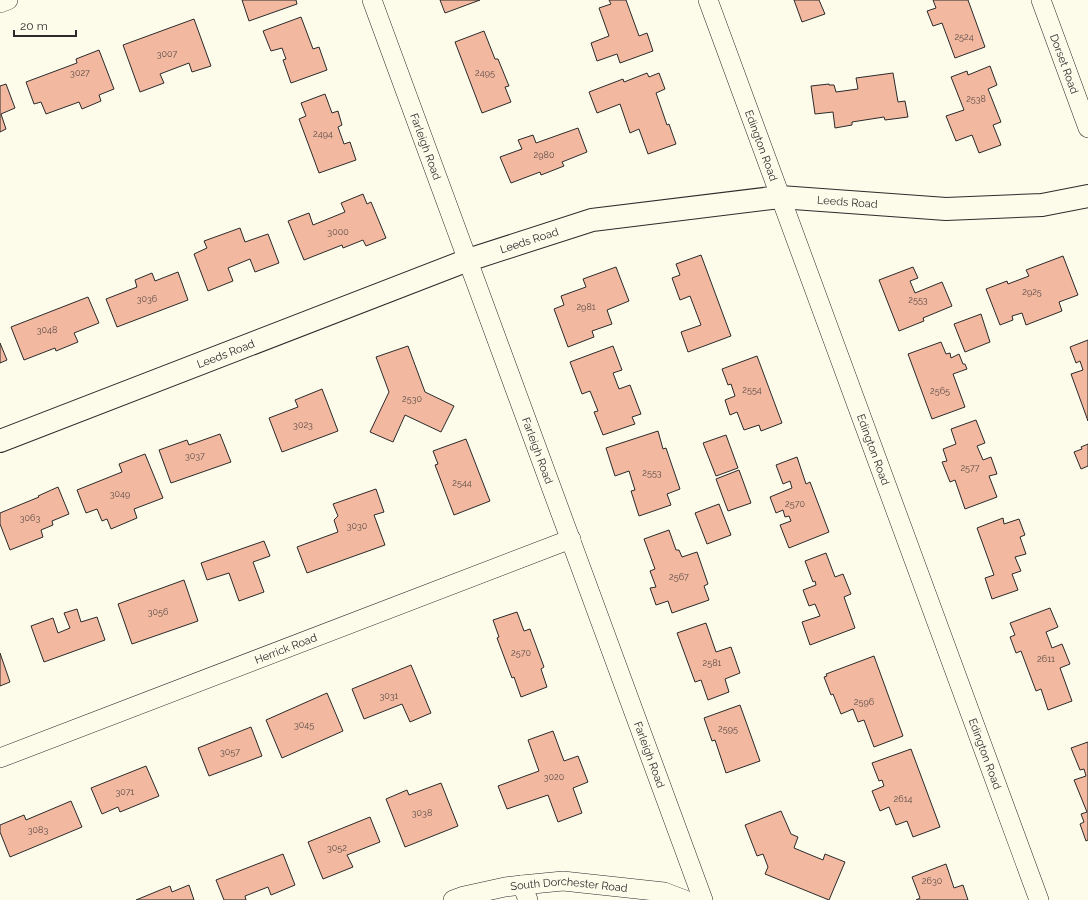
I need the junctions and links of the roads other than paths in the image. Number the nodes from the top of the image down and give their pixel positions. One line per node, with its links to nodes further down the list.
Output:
1 (8, 0): 5 (street)
2 (372, 0): 9 (street, Farleigh Road)
3 (708, 0): 8 (street, Edington Road)
4 (1042, 0): 6 (street, Dorset Road)
5 (0, 3)
6 (1088, 128)
7 (1088, 196): 8 (street, Leeds Road)
8 (780, 197): 9 (street, Leeds Road); 17 (street, Edington Road)
9 (468, 260): 10 (street, Leeds Road); 11 (street, Farleigh Road)
10 (0, 441)
11 (571, 539): 12 (street, Herrick Road); 16 (street, Farleigh Road)
12 (0, 758)
13 (525, 892): 14 (street, South Dorchester Road); 15 (street, South Dorchester Road)
14 (453, 900)
15 (685, 900)
16 (703, 900)
17 (1039, 900)

